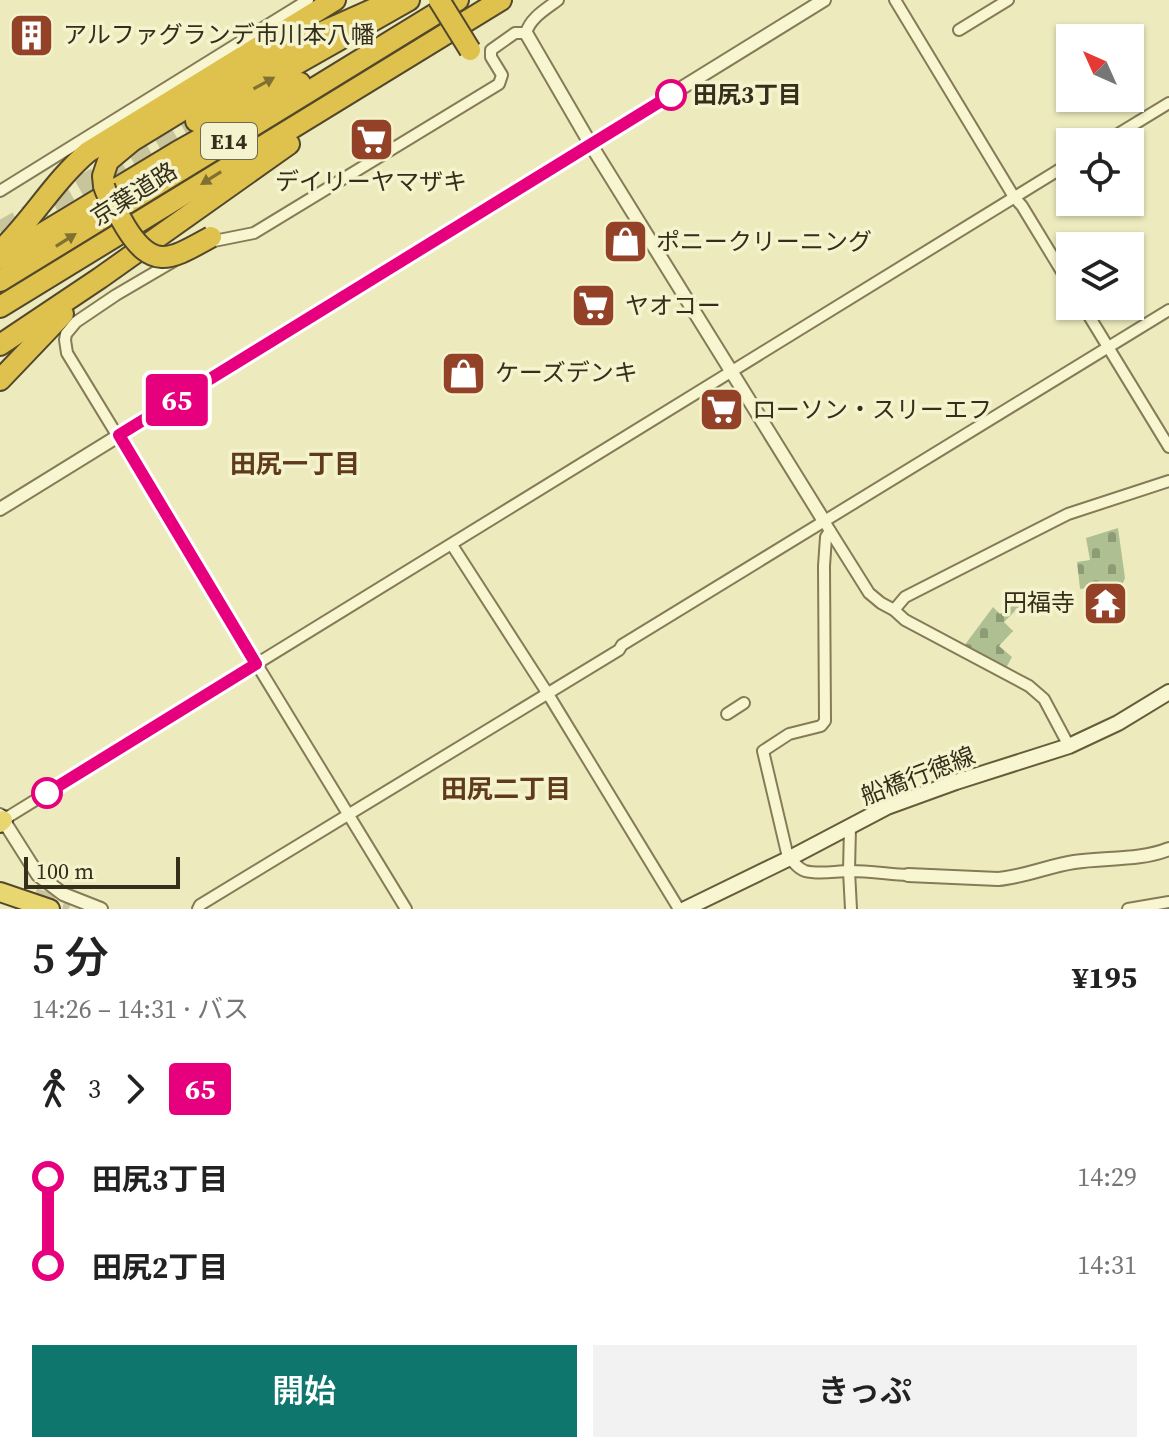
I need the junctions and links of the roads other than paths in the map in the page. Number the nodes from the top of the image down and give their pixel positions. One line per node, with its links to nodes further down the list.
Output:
1 (308, 0): 21 (street)
2 (335, 0): 24 (highway)
3 (394, 0): 23 (highway, bridge)
4 (409, 0): 17 (highway, one-way to 4)
5 (439, 0): 15 (highway, bridge)
6 (457, 0): 25 (highway); 28 (highway, 京葉道路 / E14, one-way to 6)
7 (501, 0): 14 (highway, 京葉道路 / E14)
8 (558, 0): 13 (street)
9 (824, 0): 19 (street)
10 (895, 0): 22 (street)
11 (1008, 0): 12 (street)
12 (959, 30)
13 (526, 33): 19 (street); 36 (street)
14 (444, 35): 27 (highway); 29 (highway, 京葉道路 / E14, one-way to 29)
15 (470, 50)
16 (1169, 103): 18 (street)
17 (196, 121)
18 (1128, 128)
19 (591, 145): 34 (street); 36 (street)
20 (1056, 172): 22 (street)
21 (0, 191)
22 (1014, 197): 26 (street); 34 (street)
23 (211, 237)
24 (0, 251)
25 (0, 259)
26 (1056, 262)
27 (100, 278): 32 (highway); 35 (highway)
28 (0, 281)
29 (0, 307)
30 (1169, 310): 33 (street)
31 (1092, 320): 33 (street)
32 (0, 345)
33 (1108, 347): 37 (street); 40 (street)
34 (732, 371): 40 (street); 41 (street)
35 (0, 380)
36 (119, 435): 39 (street); 43 (street)
37 (1169, 447)
38 (1169, 481): 42 (street)
39 (0, 509)
40 (827, 526): 42 (street); 45 (street); 53 (street)
41 (452, 545): 43 (street); 45 (street)
42 (894, 610): 48 (street)
43 (256, 664): 49 (street); 50 (street)
44 (1169, 692): 48 (main road, 船橋行徳線)
45 (548, 694): 49 (street); 62 (street)
46 (744, 703): 47 (street)
47 (727, 714)
48 (1069, 746): 51 (main road, 船橋行徳線)
49 (348, 814): 60 (street); 61 (street)
50 (1, 819): 59 (street)
51 (850, 827): 53 (main road, 船橋行徳線); 54 (street)
52 (1169, 849): 55 (street)
53 (790, 858): 54 (street); 63 (main road, 船橋行徳線)
54 (849, 871): 55 (street); 64 (street)
55 (908, 875)
56 (2, 892): 58 (highway)
57 (1169, 902): 65 (street)
58 (50, 909)
59 (101, 909)
60 (198, 909)
61 (406, 909)
62 (679, 909)
63 (685, 909)
64 (851, 909)
65 (1128, 909)

